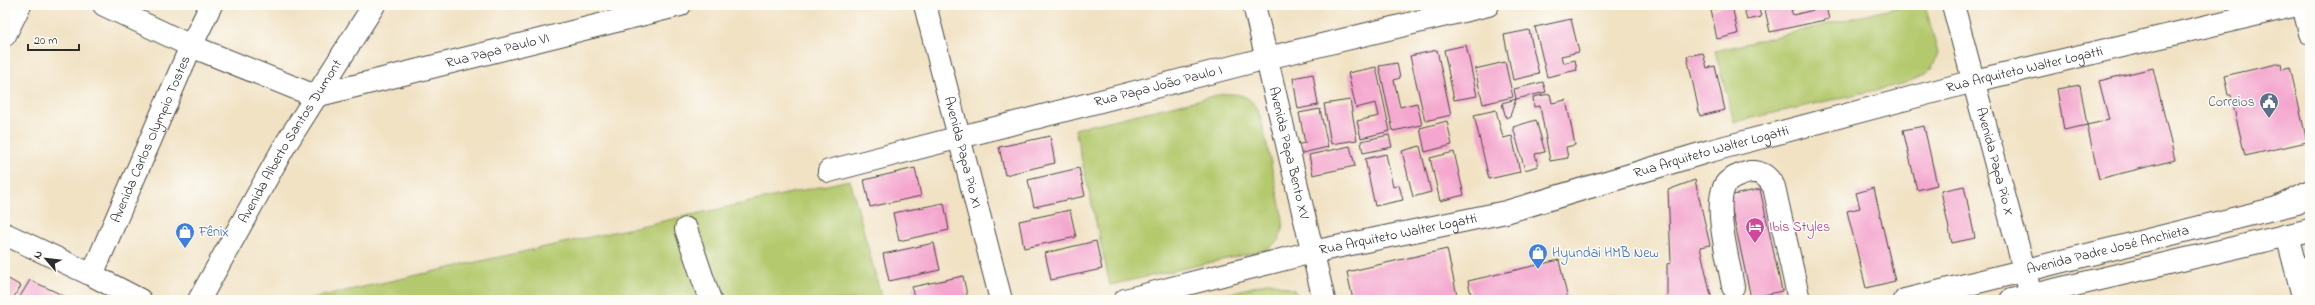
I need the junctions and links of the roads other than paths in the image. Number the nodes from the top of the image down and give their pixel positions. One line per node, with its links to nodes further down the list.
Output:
1 (20, 5): 14 (main road)
2 (104, 5): 15 (main road)
3 (211, 5): 15 (main road, Avenida Carlos Olympio Tostes)
4 (374, 5): 18 (main road, Avenida Alberto Santos Dumont)
5 (680, 5): 12 (main road, Rua Papa Paulo VI)
6 (925, 5): 19 (main road, Avenida Papa Pio XI)
7 (1254, 5): 16 (main road, Avenida Papa Bento XV)
8 (1488, 5): 16 (main road, Rua Papa João Paulo I)
9 (1953, 5): 17 (main road, Avenida Papa Pio X)
10 (2297, 5): 17 (main road, Rua Arquiteto Walter Logatti)
11 (2303, 5): 13 (main road)
12 (641, 9): 18 (main road, Rua Papa Paulo VI)
13 (2310, 33)
14 (5, 35)
15 (191, 46): 18 (main road); 30 (main road, Avenida Carlos Olympio Tostes)
16 (1267, 58): 19 (main road, Rua Papa João Paulo I); 28 (main road, Avenida Papa Bento XV)
17 (1974, 81): 28 (main road, Rua Arquiteto Walter Logatti); 29 (main road, Avenida Papa Pio X)
18 (315, 96): 34 (main road, Avenida Alberto Santos Dumont)
19 (958, 138): 20 (main road, Rua Papa João Paulo I); 36 (main road, Avenida Papa Pio XI)
20 (828, 171)
21 (2310, 191): 23 (main road)
22 (2310, 201): 23 (main road, Avenida Padre José Anchieta)
23 (2278, 207): 29 (main road, Avenida Padre José Anchieta)
24 (686, 229): 35 (main road)
25 (2310, 230): 27 (main road, Avenida Padre José Anchieta)
26 (5, 234): 30 (main road)
27 (2287, 235): 32 (main road, Avenida Padre José Anchieta); 41 (main road)
28 (1312, 252): 37 (main road, Rua Arquiteto Walter Logatti); 38 (main road, Avenida Papa Bento XV)
29 (2024, 270): 32 (main road, Avenida Papa Pio X); 40 (main road, Avenida Padre José Anchieta)
30 (92, 275): 33 (main road)
31 (1733, 287): 39 (main road)
32 (2021, 298)
33 (140, 300)
34 (199, 300)
35 (710, 300)
36 (1001, 300)
37 (1125, 300)
38 (1324, 300)
39 (1799, 300)
40 (1905, 300)
41 (2304, 300)

